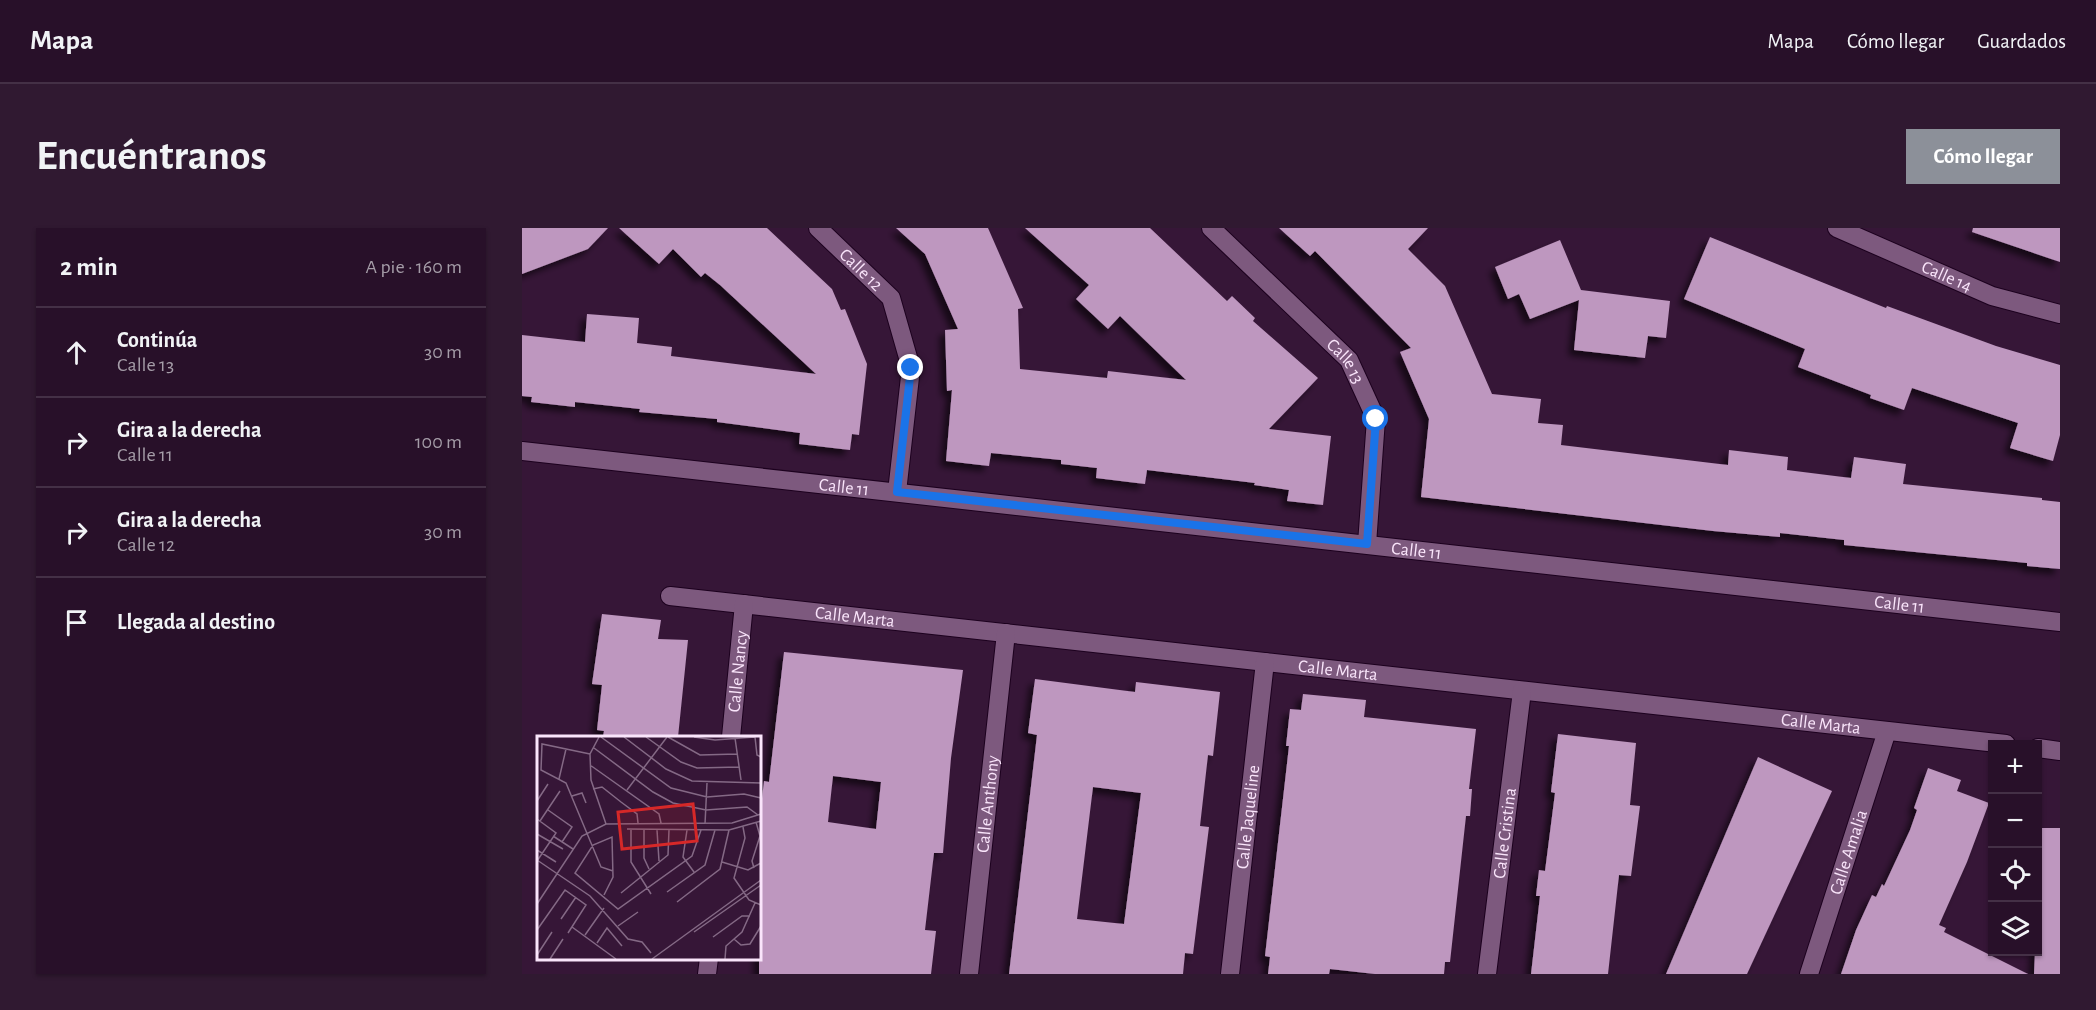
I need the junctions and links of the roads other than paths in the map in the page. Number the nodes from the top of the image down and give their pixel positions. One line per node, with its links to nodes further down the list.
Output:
1 (818, 228): 6 (street, Calle 12)
2 (1211, 228): 7 (street, Calle 13)
3 (1837, 228): 4 (street, Calle 14)
4 (2060, 314)
5 (522, 451): 6 (street, Calle 11)
6 (897, 492): 7 (street, Calle 11)
7 (1367, 544): 10 (street, Calle 11)
8 (670, 596): 9 (street, Calle Marta)
9 (744, 604): 11 (street, Calle Marta); 15 (street, Calle Nancy)
10 (2060, 622)
11 (1006, 633): 12 (street, Calle Marta); 21 (street, Calle Anthony)
12 (1265, 662): 13 (street, Calle Marta); 22 (street, Calle Jaqueline)
13 (1522, 691): 14 (street, Calle Marta); 23 (street, Calle Cristina)
14 (1887, 731): 16 (street, Calle Marta); 24 (street, Calle Amalia)
15 (731, 736)
16 (1988, 742)
17 (2042, 749): 18 (street)
18 (2060, 751)
19 (709, 959): 20 (street)
20 (707, 974)
21 (969, 974)
22 (1230, 974)
23 (1487, 974)
24 (1809, 974)

